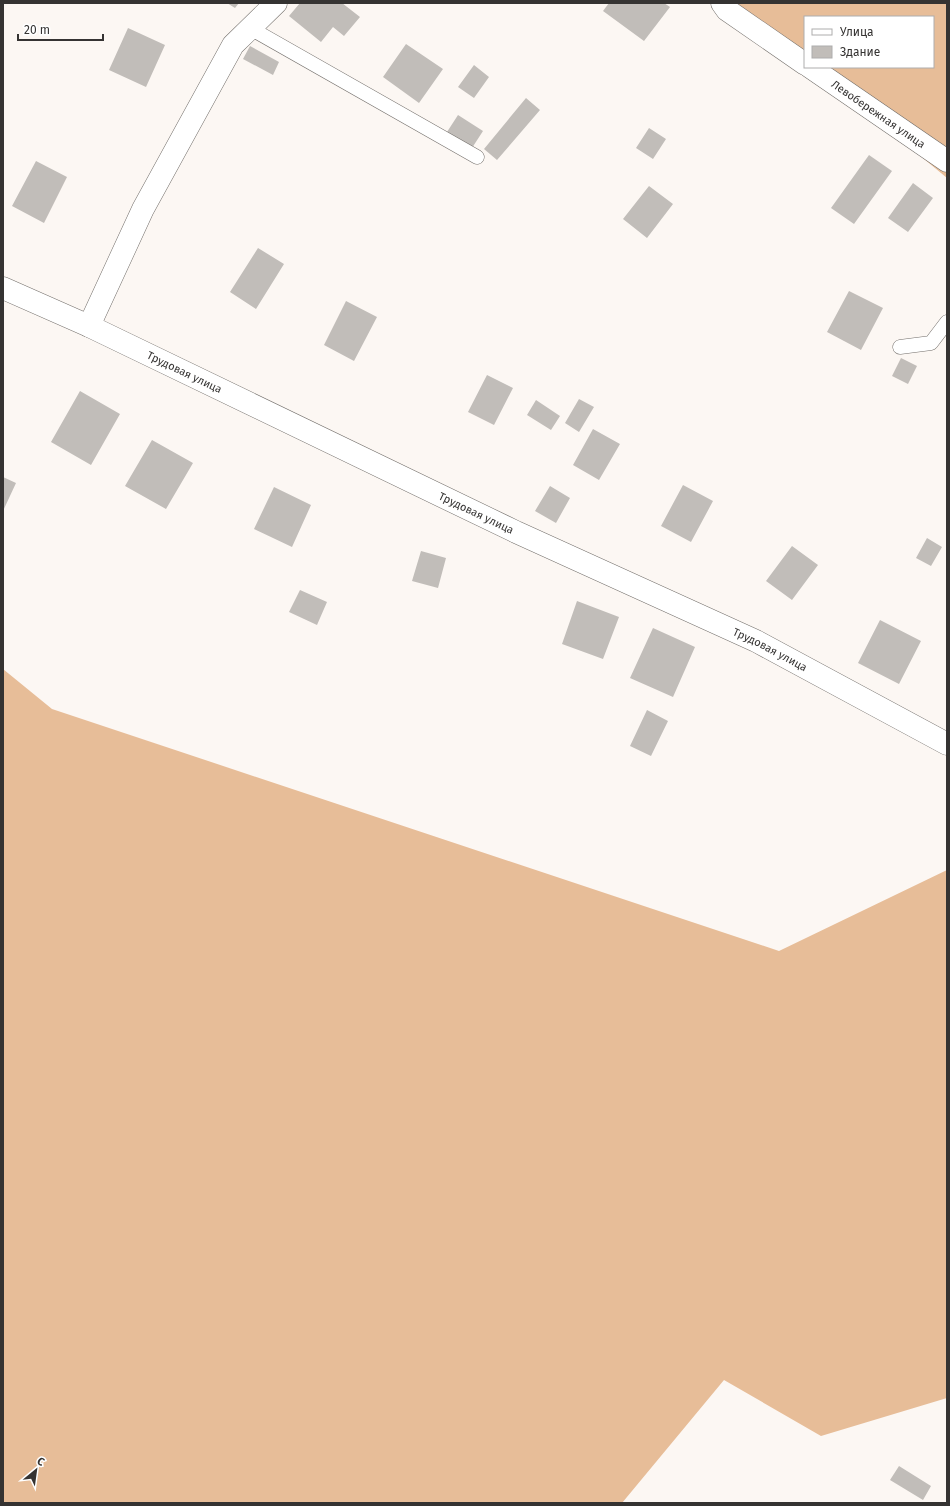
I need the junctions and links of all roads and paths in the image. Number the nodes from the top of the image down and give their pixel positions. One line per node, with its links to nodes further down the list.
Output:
1 (276, 3): 3 (street)
2 (722, 3): 4 (street)
3 (250, 28): 6 (lane); 10 (street)
4 (804, 63)
5 (811, 68): 7 (street, Левобережная улица)
6 (477, 157)
7 (947, 162)
8 (3, 288): 10 (street, Трудовая улица)
9 (947, 322): 11 (lane)
10 (89, 326): 12 (street, Трудовая улица)
11 (900, 347)
12 (947, 744)

